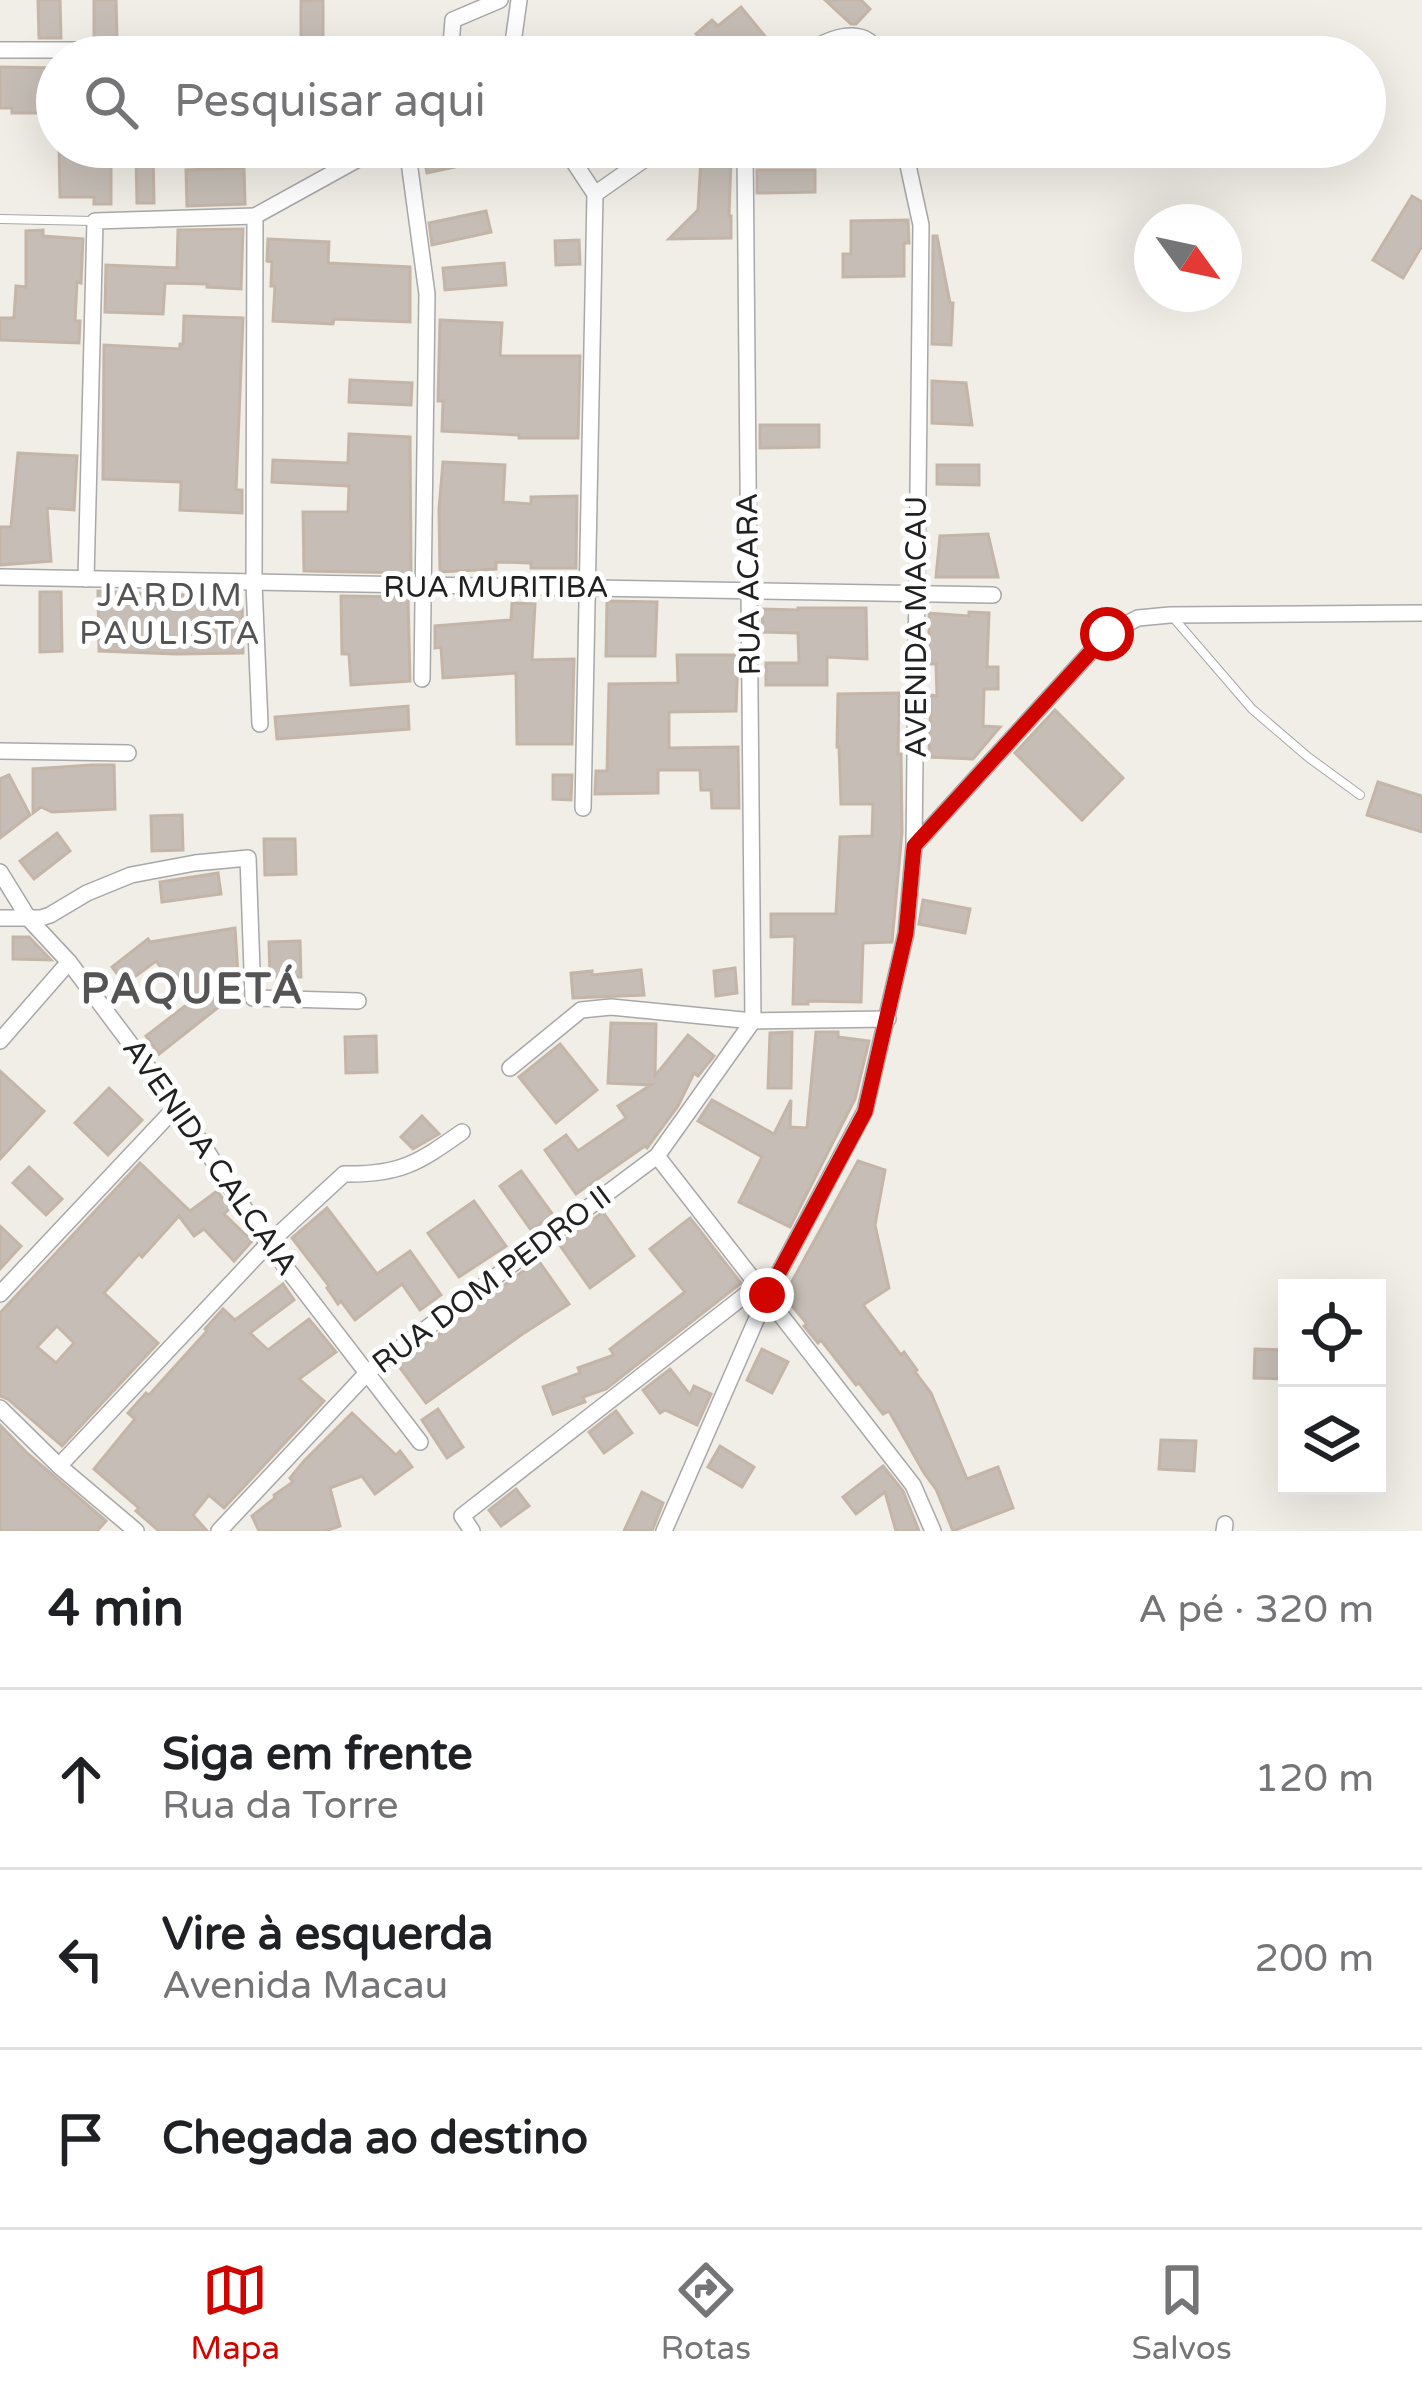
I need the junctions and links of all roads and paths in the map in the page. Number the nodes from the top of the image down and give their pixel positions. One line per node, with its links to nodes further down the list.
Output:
1 (500, 0): 3 (street)
2 (519, 0): 4 (street)
3 (452, 36)
4 (514, 36)
5 (0, 50): 6 (street)
6 (36, 50)
7 (342, 168): 14 (street)
8 (410, 168): 20 (street)
9 (578, 168): 13 (street)
10 (632, 168): 13 (street)
11 (745, 168): 22 (street, RUA ACARA)
12 (909, 168): 23 (street, AVENIDA MACAU)
13 (595, 194): 21 (street)
14 (255, 216): 16 (street); 19 (street)
15 (0, 219): 16 (lane)
16 (95, 221): 18 (street)
17 (0, 578): 18 (street, RUA MURITIBA)
18 (86, 579): 19 (street, RUA MURITIBA)
19 (254, 584): 20 (street, RUA MURITIBA); 28 (street)
20 (423, 587): 21 (street, RUA MURITIBA); 27 (street)
21 (587, 587): 22 (street, RUA MURITIBA); 32 (street)
22 (749, 591): 23 (street, RUA MURITIBA); 40 (street, RUA ACARA)
23 (915, 595): 24 (street, RUA MURITIBA); 33 (street, AVENIDA MACAU)
24 (993, 596)
25 (1422, 613): 26 (street)
26 (1171, 615): 31 (lane); 33 (street)
27 (422, 679)
28 (260, 724)
29 (0, 751): 30 (street)
30 (128, 754)
31 (1360, 795)
32 (583, 808)
33 (914, 846): 39 (street, AVENIDA MACAU)
34 (0, 872): 36 (street, AVENIDA CALCAIA)
35 (0, 918): 36 (street)
36 (29, 919): 37 (street, AVENIDA CALCAIA); 38 (street)
37 (69, 962): 41 (street); 43 (street, AVENIDA CALCAIA)
38 (358, 1001)
39 (888, 1018): 40 (street); 47 (street, AVENIDA MACAU)
40 (753, 1021): 42 (street); 45 (street, RUA DOM PEDRO II)
41 (0, 1041)
42 (510, 1068)
43 (177, 1106): 46 (street, AVENIDA CALCAIA); 48 (street)
44 (462, 1132): 46 (street)
45 (657, 1156): 47 (street); 49 (street, RUA DOM PEDRO II)
46 (268, 1244): 49 (street, AVENIDA CALCAIA); 52 (street)
47 (762, 1290): 53 (street); 56 (street, AVENIDA MACAU); 57 (street)
48 (0, 1294)
49 (368, 1372): 51 (street, AVENIDA CALCAIA); 55 (street, RUA DOM PEDRO II)
50 (0, 1408): 52 (street)
51 (420, 1442)
52 (59, 1466): 54 (street)
53 (467, 1524)
54 (136, 1531)
55 (219, 1531)
56 (664, 1531)
57 (933, 1531)

